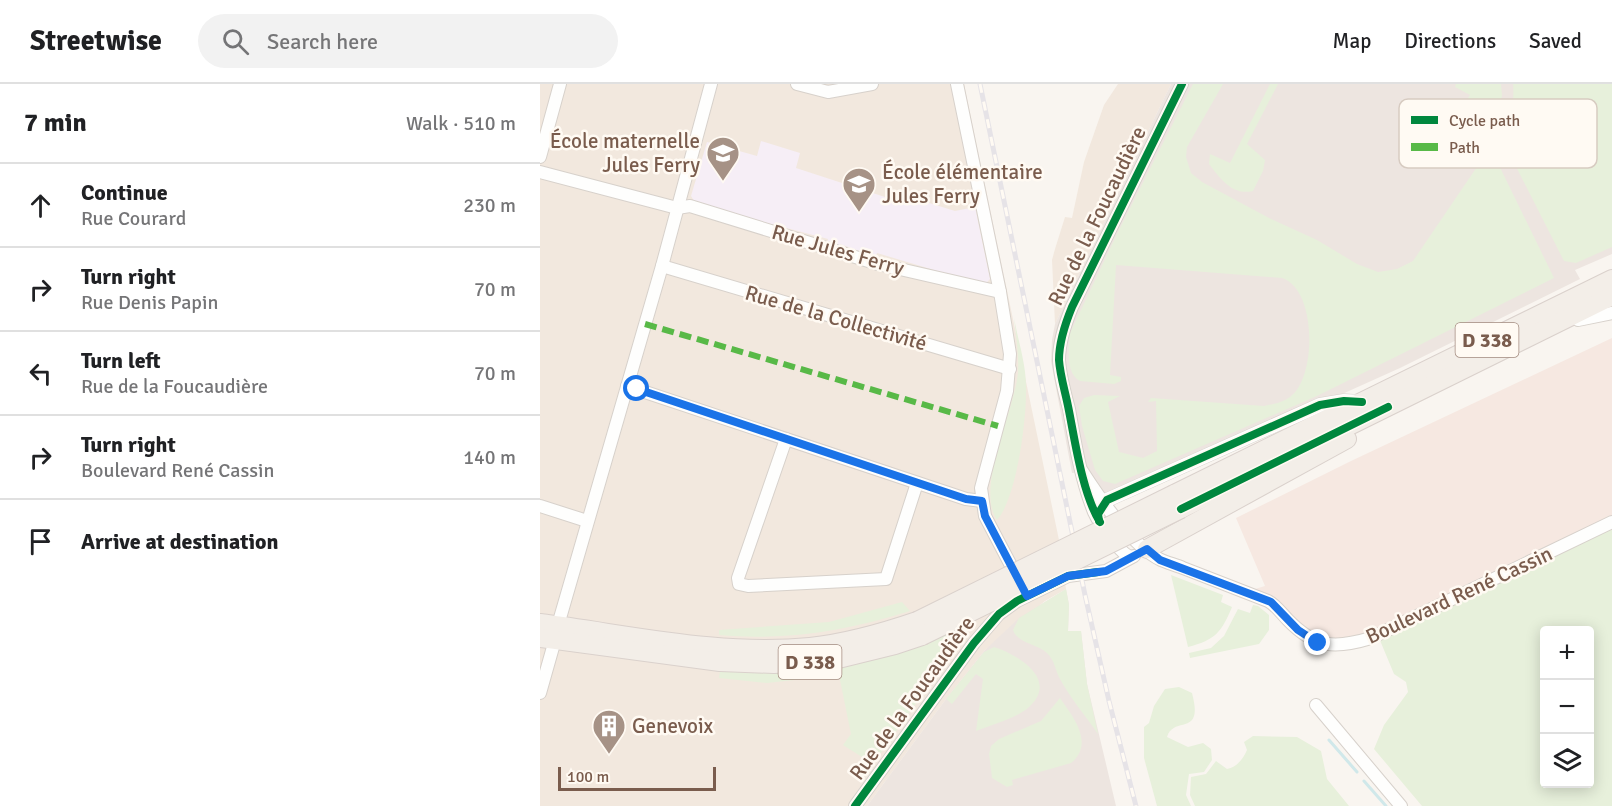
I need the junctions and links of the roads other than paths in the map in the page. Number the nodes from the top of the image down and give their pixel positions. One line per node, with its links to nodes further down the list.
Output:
1 (560, 84): 7 (street)
2 (711, 84): 9 (street)
3 (797, 84): 4 (street)
4 (872, 84)
5 (957, 84): 12 (street)
6 (1182, 84): 21 (street, Rue de la Foucaudière)
7 (540, 157)
8 (540, 172): 9 (street, Rue Jules Ferry)
9 (677, 208): 10 (street); 12 (street, Rue Jules Ferry)
10 (662, 266): 16 (street, Rue de la Collectivité); 17 (street)
11 (1612, 279): 18 (main road, D 338)
12 (1000, 292): 16 (street)
13 (1612, 296): 15 (main road, D 338)
14 (1612, 313): 15 (street)
15 (1542, 330): 19 (main road, D 338)
16 (1010, 369): 23 (street)
17 (627, 386): 20 (street); 27 (street)
18 (1362, 402): 24 (main road, D 338); 25 (street, D 338)
19 (1383, 412): 24 (main road, D 338); 31 (main road, D 338)
20 (786, 439): 22 (street); 22 (street)
21 (1082, 471): 25 (street, Rue de la Foucaudière); 28 (street, Rue de la Foucaudière)
22 (918, 483): 23 (street)
23 (982, 501): 33 (street)
24 (1178, 502): 34 (main road, D 338, bridge)
25 (1103, 504): 28 (street); 31 (street, Rue de la Foucaudière)
26 (540, 506): 27 (street)
27 (587, 521): 35 (street)
28 (1100, 522): 30 (street, Rue de la Foucaudière)
29 (1612, 522): 31 (street, Boulevard René Cassin)
30 (1109, 534): 31 (street, Rue de la Foucaudière); 32 (street)
31 (1139, 553): 32 (street, Rue de la Foucaudière)
32 (1098, 572): 33 (street, Rue de la Foucaudière)
33 (1027, 596): 38 (street, Rue de la Foucaudière)
34 (920, 628): 35 (main road, D 338); 35 (main road, D 338)
35 (548, 632): 36 (street)
36 (540, 693)
37 (1316, 705): 39 (street)
38 (855, 806)
39 (1401, 806)

